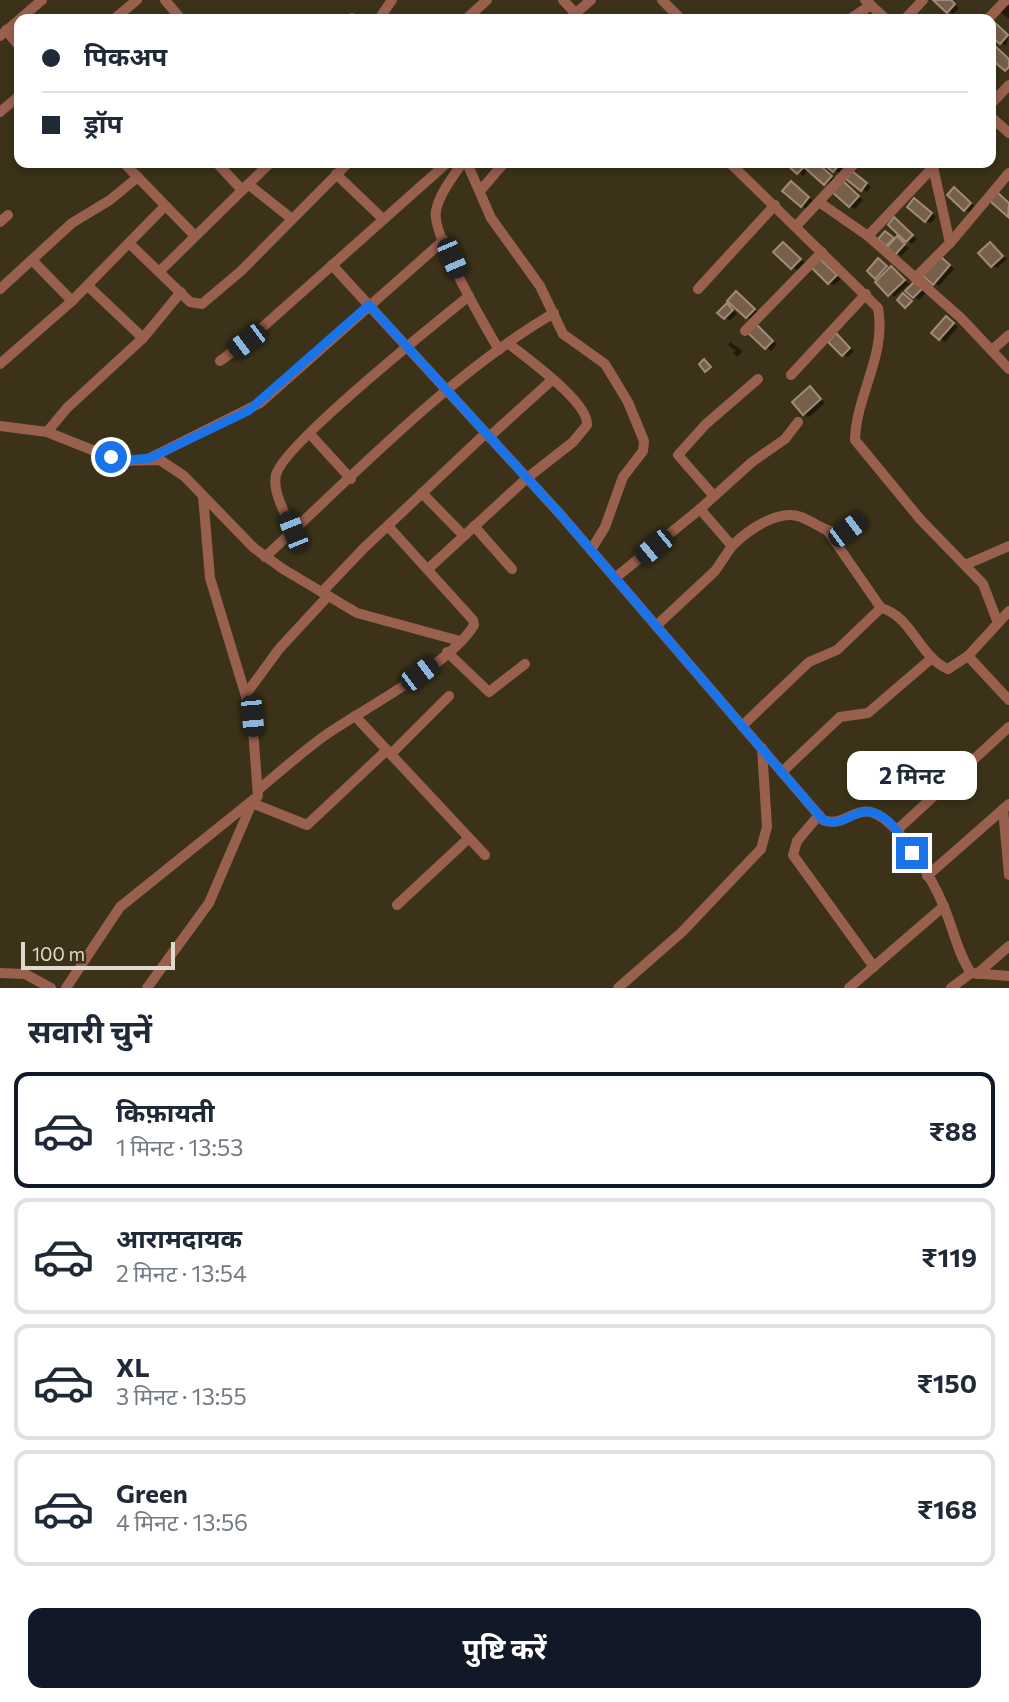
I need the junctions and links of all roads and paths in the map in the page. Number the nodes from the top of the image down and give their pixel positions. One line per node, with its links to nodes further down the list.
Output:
1 (42, 0): 9 (street)
2 (136, 0): 10 (street)
3 (164, 0): 11 (street)
4 (487, 0): 12 (street)
5 (591, 0): 13 (street)
6 (662, 0): 14 (street)
7 (923, 0): 15 (street)
8 (1006, 0): 16 (street)
9 (25, 14)
10 (120, 14)
11 (177, 14)
12 (472, 14)
13 (579, 14)
14 (676, 14)
15 (910, 14)
16 (993, 14)
17 (1009, 85): 18 (street)
18 (996, 99)
19 (14, 100): 20 (street)
20 (0, 112)
21 (133, 168): 39 (street); 49 (street)
22 (222, 168): 35 (street)
23 (265, 168): 35 (street)
24 (343, 168): 34 (street)
25 (441, 168): 41 (street)
26 (462, 168): 45 (street)
27 (468, 168): 36 (street)
28 (500, 168): 36 (street)
29 (735, 168): 38 (street)
30 (850, 168): 37 (street)
31 (932, 168): 44 (street)
32 (936, 168): 47 (street)
33 (1009, 173): 47 (street)
34 (336, 174): 40 (street); 41 (street)
35 (245, 187): 40 (street); 43 (street)
36 (480, 191): 61 (street)
37 (819, 202): 42 (street); 44 (street)
38 (775, 205): 42 (street); 55 (street)
39 (165, 206): 43 (street); 46 (street)
40 (292, 219): 56 (street)
41 (383, 219): 50 (street)
42 (796, 226): 48 (street)
43 (195, 236): 51 (street)
44 (868, 236): 52 (street)
45 (444, 240): 58 (street); 60 (street)
46 (129, 243): 51 (street); 53 (street)
47 (950, 243): 52 (street)
48 (822, 252): 57 (street); 62 (street)
49 (32, 260): 54 (street); 59 (street)
50 (332, 265): 60 (street); 69 (street)
51 (160, 271): 56 (street)
52 (915, 278): 68 (street)
53 (88, 286): 59 (street); 64 (street)
54 (0, 289)
55 (698, 289)
56 (181, 292): 64 (street)
57 (866, 294): 72 (street); 98 (street)
58 (469, 296): 66 (street); 67 (street)
59 (72, 301): 70 (street)
60 (369, 305): 66 (street); 81 (street)
61 (554, 313): 65 (street); 96 (street)
62 (745, 331)
63 (1009, 335): 68 (street)
64 (142, 338): 78 (street)
65 (508, 343): 67 (street); 74 (street)
66 (406, 347): 75 (street); 79 (street)
67 (499, 350): 75 (street)
68 (992, 350): 71 (street)
69 (220, 361)
70 (0, 364)
71 (1009, 369)
72 (791, 375)
73 (758, 379): 85 (street)
74 (552, 380): 80 (street); 82 (street)
75 (447, 391): 80 (street); 83 (street)
76 (798, 422): 85 (street)
77 (0, 426): 78 (street)
78 (47, 432): 81 (street)
79 (310, 434): 83 (street); 92 (street)
80 (487, 435): 82 (street); 84 (street)
81 (150, 458): 86 (street)
82 (527, 478): 90 (street); 96 (street)
83 (351, 479): 92 (street)
84 (422, 493): 89 (street); 93 (street)
85 (713, 495): 87 (street)
86 (203, 496): 97 (street); 112 (street)
87 (700, 509): 94 (street); 101 (street)
88 (860, 520): 91 (street)
89 (388, 526): 99 (street); 102 (street)
90 (474, 526): 93 (street); 100 (street)
91 (827, 530): 94 (street); 103 (street)
92 (293, 531): 97 (street)
93 (464, 536): 99 (street)
94 (732, 546): 106 (street)
95 (1009, 546): 98 (street)
96 (590, 550): 101 (street)
97 (265, 557): 102 (street)
98 (965, 565): 105 (street)
99 (428, 569): 107 (street)
100 (512, 569)
101 (615, 578): 106 (street)
102 (325, 594): 107 (street); 112 (street)
103 (881, 608): 110 (street); 116 (street)
104 (1009, 611): 105 (street)
105 (998, 623): 109 (street)
106 (656, 626): 116 (street)
107 (460, 641): 108 (street)
108 (447, 652): 111 (street); 115 (street)
109 (968, 656): 110 (street); 114 (street)
110 (932, 658): 120 (street)
111 (525, 664)
112 (246, 694): 121 (street)
113 (449, 696): 119 (street)
114 (1008, 697)
115 (355, 716): 119 (street); 121 (street)
116 (742, 726): 118 (street)
117 (1009, 727): 125 (street)
118 (762, 748): 120 (street); 140 (street)
119 (389, 752): 122 (street); 126 (street)
120 (783, 771): 124 (street)
121 (259, 789): 122 (street)
122 (252, 803): 138 (street); 139 (street)
123 (1006, 806): 128 (street); 129 (street)
124 (819, 815): 125 (street); 133 (street)
125 (897, 830): 128 (street)
126 (469, 838): 127 (street); 130 (street)
127 (485, 855)
128 (927, 876): 131 (street)
129 (1009, 876)
130 (397, 905)
131 (944, 906): 133 (street); 135 (street)
132 (1009, 946): 135 (street)
133 (873, 967): 141 (street)
134 (0, 973): 137 (street)
135 (974, 973): 136 (street); 142 (street)
136 (1009, 976)
137 (51, 988)
138 (66, 988)
139 (147, 988)
140 (618, 988)
141 (849, 988)
142 (951, 988)

